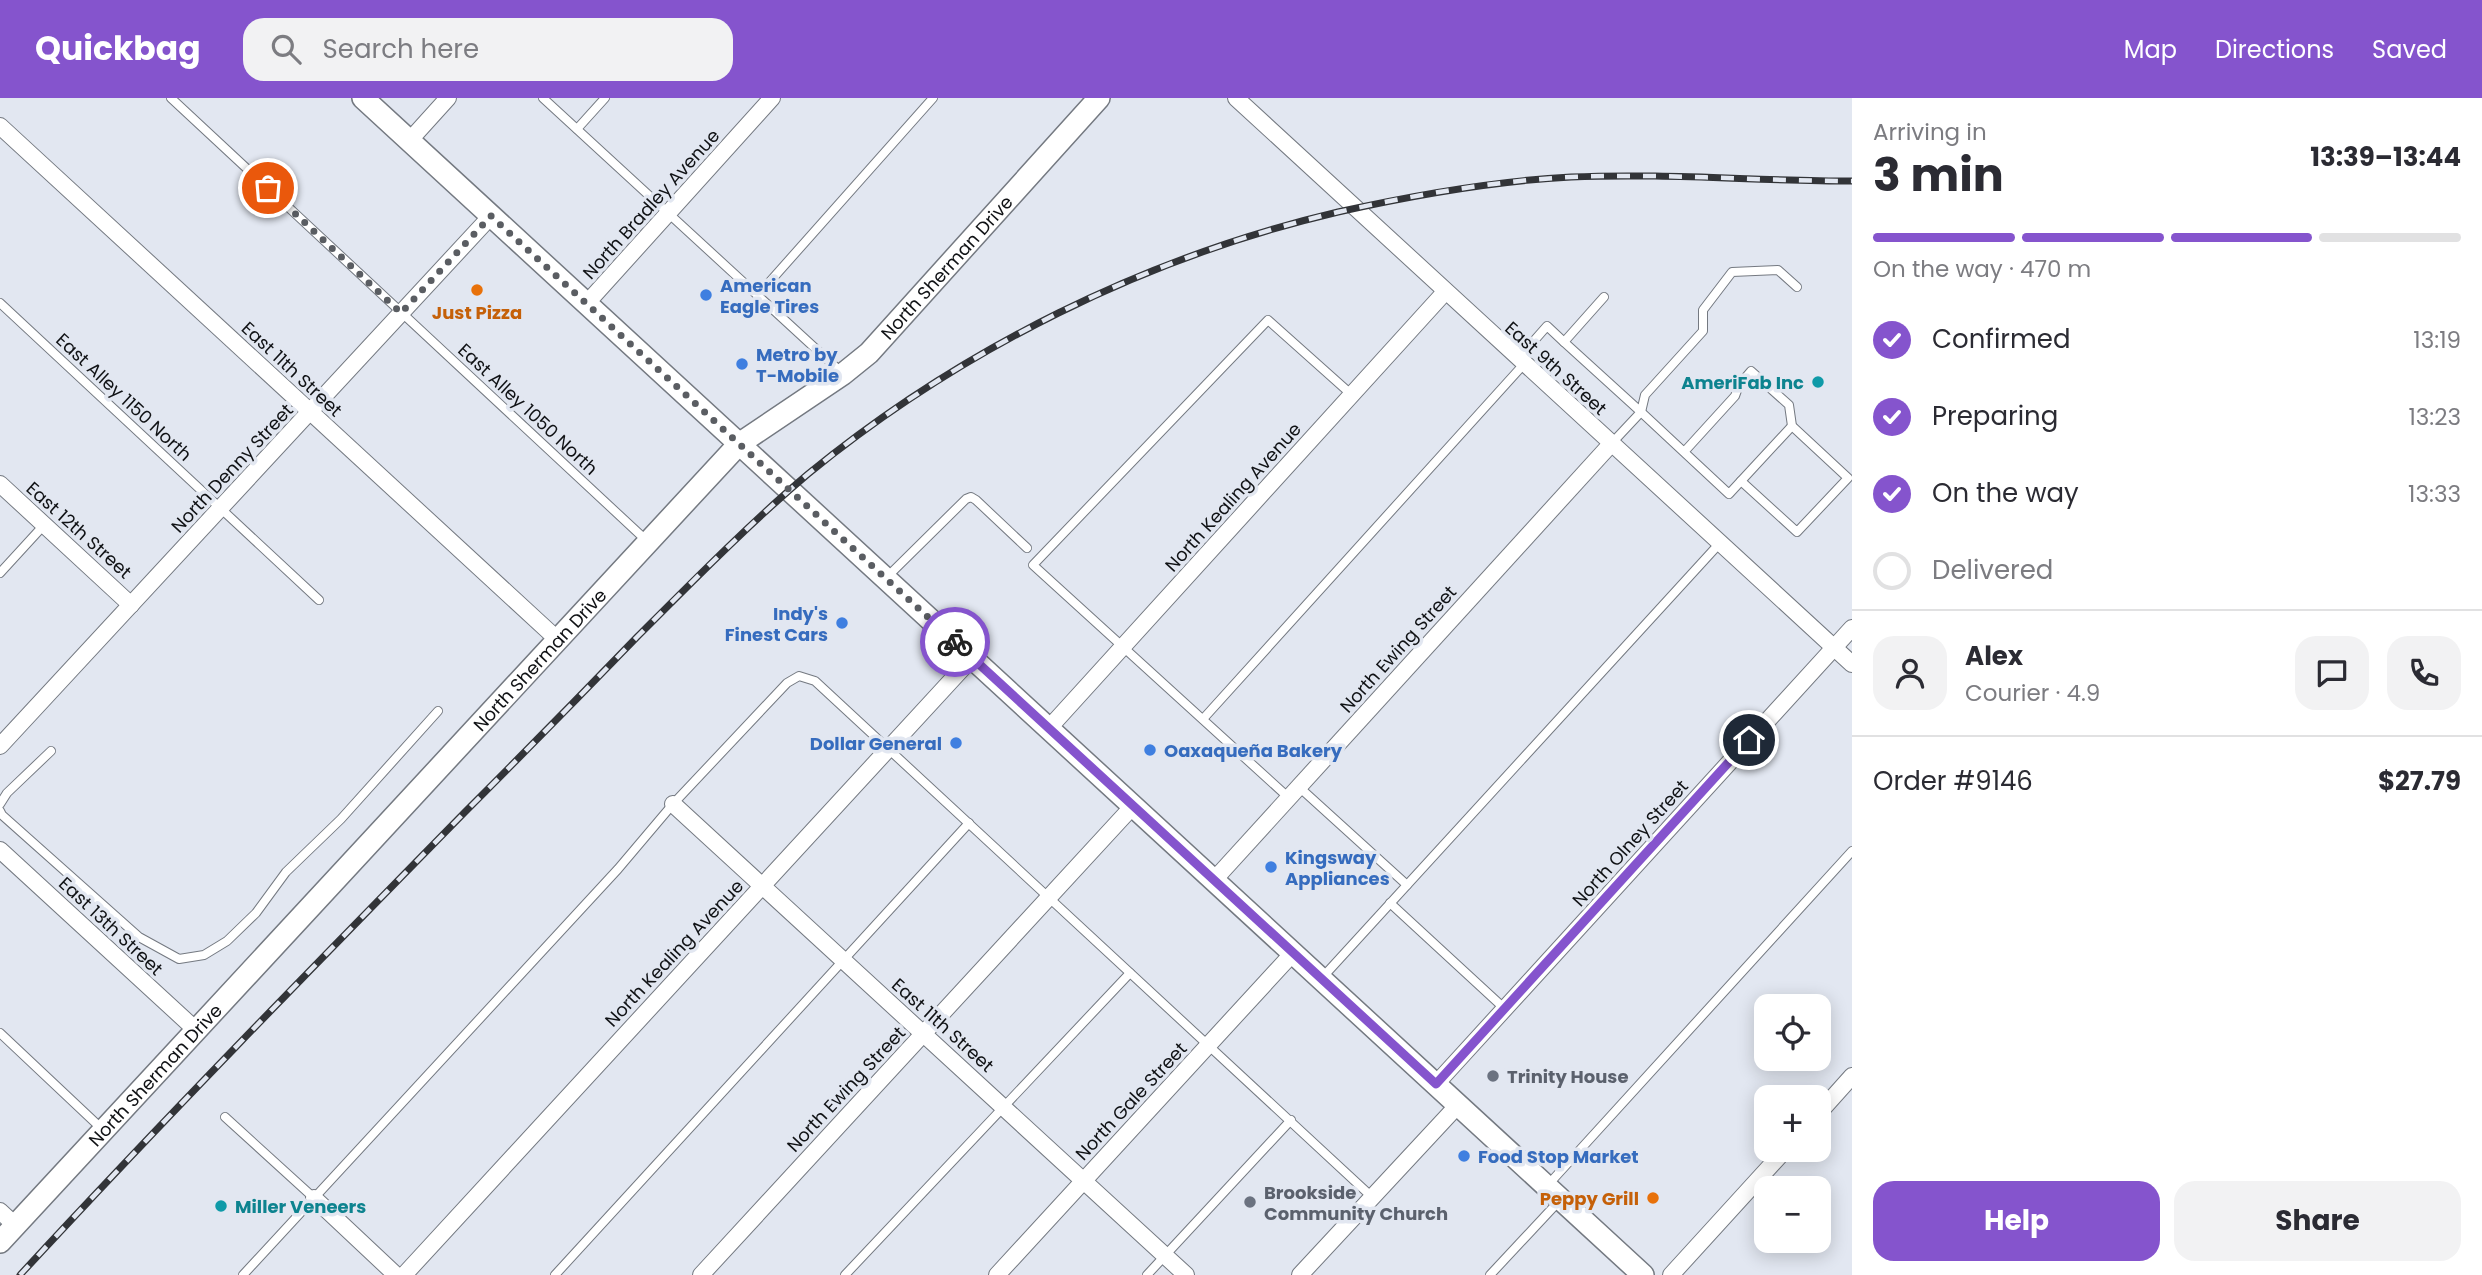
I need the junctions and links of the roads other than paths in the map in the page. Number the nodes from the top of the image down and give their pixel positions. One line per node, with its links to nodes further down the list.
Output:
1 (171, 98): 21 (lane, East Alley 1050 North)
2 (363, 98): 12 (main road)
3 (543, 98): 11 (lane)
4 (606, 98): 11 (lane)
5 (772, 98): 13 (street, North Bradley Avenue)
6 (933, 98): 17 (lane)
7 (1099, 98): 24 (main road, North Sherman Drive)
8 (1236, 98): 16 (street, East 9th Street)
9 (440, 101): 12 (street)
10 (0, 126): 26 (street, East 11th Street)
11 (578, 129): 13 (lane)
12 (410, 141): 14 (main road)
13 (669, 213): 17 (lane); 20 (street, North Bradley Avenue)
14 (491, 216): 20 (main road); 21 (street, North Denny Street)
15 (1797, 287): 27 (lane)
16 (1445, 292): 23 (street, East 9th Street); 25 (street, North Kealing Avenue)
17 (758, 295): 24 (lane)
18 (1604, 297): 22 (lane)
19 (0, 303): 34 (lane, East Alley 1150 North)
20 (587, 303): 29 (main road)
21 (401, 313): 26 (street, North Denny Street); 36 (lane, East Alley 1050 North)
22 (1563, 342): 23 (lane); 27 (lane)
23 (1521, 361): 30 (street, East 9th Street); 50 (lane)
24 (843, 374): 29 (main road, North Sherman Drive)
25 (1352, 395): 45 (street, North Kealing Avenue); 45 (lane)
26 (310, 411): 34 (street, North Denny Street); 44 (street, East 11th Street)
27 (1641, 412): 30 (lane); 31 (lane)
28 (1792, 426): 31 (lane); 32 (lane); 32 (lane)
29 (739, 444): 36 (main road, North Sherman Drive); 40 (main road)
30 (1611, 444): 37 (street, East 9th Street); 55 (street, North Ewing Street)
31 (1684, 452): 32 (lane)
32 (1741, 481)
33 (0, 484): 35 (street, East 12th Street)
34 (221, 508): 41 (lane, East Alley 1150 North); 42 (street, North Denny Street)
35 (44, 525): 39 (lane); 42 (street, East 12th Street)
36 (648, 542): 44 (main road, North Sherman Drive)
37 (1719, 544): 46 (street, East 9th Street); 64 (lane)
38 (1027, 548): 40 (lane)
39 (0, 573)
40 (886, 579): 47 (main road)
41 (319, 600)
42 (131, 605): 52 (street, North Denny Street)
43 (1852, 628): 46 (street, North Olney Street)
44 (558, 640): 73 (main road, North Sherman Drive)
45 (1123, 647): 50 (lane); 51 (street, North Kealing Avenue)
46 (1834, 648): 48 (street, East 9th Street); 72 (street, North Olney Street)
47 (972, 658): 51 (main road); 53 (street, North Kealing Avenue)
48 (1852, 664)
49 (438, 711): 59 (lane)
50 (1203, 719): 55 (lane)
51 (1049, 728): 58 (main road)
52 (0, 746)
53 (888, 749): 57 (lane); 60 (lane); 65 (street, North Kealing Avenue)
54 (51, 751): 56 (lane)
55 (1294, 792): 63 (street, North Ewing Street); 64 (lane)
56 (0, 804)
57 (673, 804): 65 (street, East 11th Street); 89 (lane)
58 (1133, 806): 63 (main road); 66 (street, North Ewing Street)
59 (0, 811)
60 (969, 823): 66 (lane); 69 (lane)
61 (0, 850): 73 (street, East 13th Street)
62 (1852, 851): 87 (lane)
63 (1214, 880): 68 (main road)
64 (1406, 885): 67 (lane)
65 (762, 886): 69 (street, East 11th Street); 95 (street, North Kealing Avenue)
66 (1049, 897): 70 (lane); 75 (street, North Ewing Street)
67 (1390, 903): 71 (lane); 72 (lane)
68 (1293, 953): 71 (main road); 76 (street, North Gale Street)
69 (843, 960): 75 (street, East 11th Street); 96 (lane)
70 (1130, 972): 76 (lane); 81 (lane)
71 (1321, 979): 78 (main road)
72 (1505, 1009): 78 (street, North Olney Street)
73 (196, 1030): 84 (main road, North Sherman Drive)
74 (0, 1033): 84 (lane)
75 (924, 1034): 81 (street, East 11th Street); 97 (street, North Ewing Street)
76 (1209, 1045): 83 (lane); 86 (street, North Gale Street)
77 (1852, 1076): 79 (street)
78 (1436, 1084): 80 (main road)
79 (1831, 1099)
80 (1458, 1105): 87 (main road); 88 (street)
81 (1003, 1106): 86 (street, East 11th Street); 98 (lane)
82 (225, 1117): 89 (lane)
83 (1291, 1120): 88 (lane); 92 (lane)
84 (103, 1130): 90 (main road, North Sherman Drive)
85 (1774, 1162): 105 (street)
86 (1084, 1181): 92 (street, East 11th Street); 99 (street, North Gale Street)
87 (1554, 1192): 103 (lane); 104 (main road)
88 (1372, 1197): 102 (street)
89 (314, 1198): 93 (lane); 94 (street)
90 (8, 1218): 91 (main road, North Sherman Drive)
91 (0, 1242)
92 (1165, 1255): 100 (lane); 101 (street, East 11th Street)
93 (243, 1275)
94 (396, 1275)
95 (404, 1275)
96 (555, 1275)
97 (701, 1275)
98 (845, 1275)
99 (997, 1275)
100 (1147, 1275)
101 (1186, 1275)
102 (1300, 1275)
103 (1490, 1275)
104 (1643, 1275)
105 (1671, 1275)

